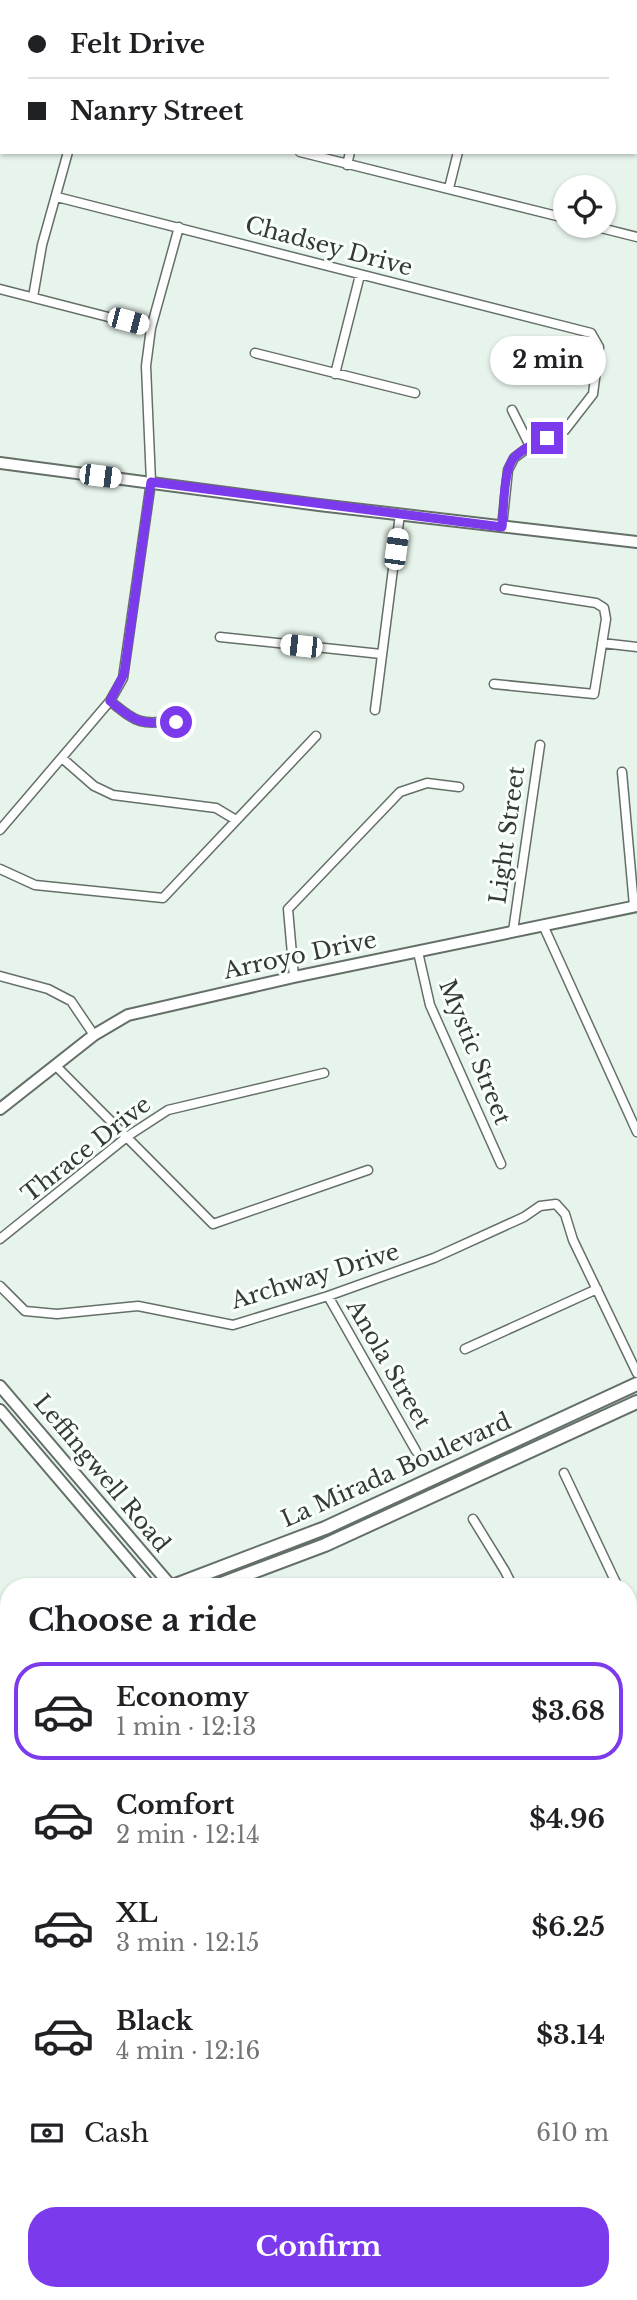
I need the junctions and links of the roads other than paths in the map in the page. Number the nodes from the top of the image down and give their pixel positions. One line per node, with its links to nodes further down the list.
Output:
1 (68, 154): 7 (street)
2 (307, 154): 5 (street)
3 (350, 154): 5 (street)
4 (458, 154): 6 (street)
5 (347, 165): 6 (street)
6 (449, 188): 8 (street)
7 (57, 197): 9 (street, Chadsey Drive); 14 (street)
8 (553, 216)
9 (179, 227): 12 (street, Chadsey Drive); 15 (street)
10 (616, 232): 11 (street)
11 (637, 237)
12 (360, 275): 17 (street); 20 (street, Chadsey Drive)
13 (0, 289): 14 (street)
14 (33, 297): 15 (street)
15 (151, 328): 22 (street)
16 (255, 353): 17 (street)
17 (335, 374): 18 (street)
18 (415, 393)
19 (512, 410): 20 (street)
20 (530, 446): 24 (street)
21 (0, 463): 22 (main road)
22 (151, 482): 23 (main road); 32 (street)
23 (400, 514): 24 (main road); 30 (street)
24 (502, 527): 25 (main road)
25 (637, 542)
26 (505, 589): 28 (street)
27 (220, 637): 30 (street)
28 (602, 643): 29 (street); 31 (street)
29 (637, 647)
30 (381, 654): 33 (street)
31 (494, 684)
32 (110, 701): 34 (street); 37 (street)
33 (375, 710)
34 (176, 722)
35 (316, 736): 40 (street)
36 (540, 745): 45 (street, Light Street)
37 (62, 758): 40 (street); 41 (street)
38 (622, 772): 43 (street)
39 (460, 787): 48 (street)
40 (236, 820): 42 (street)
41 (0, 830)
42 (0, 869)
43 (635, 906): 44 (main road, Arroyo Drive)
44 (543, 925): 45 (main road, Arroyo Drive); 53 (street)
45 (513, 931): 46 (main road, Arroyo Drive)
46 (418, 952): 48 (main road, Arroyo Drive); 55 (street, Mystic Street)
47 (0, 976): 49 (street)
48 (293, 977): 49 (main road, Arroyo Drive)
49 (94, 1035): 50 (main road, Arroyo Drive)
50 (55, 1066): 52 (main road, Arroyo Drive); 54 (street)
51 (324, 1073): 54 (street, Thrace Drive)
52 (0, 1110)
53 (637, 1132)
54 (128, 1136): 56 (street); 57 (street, Thrace Drive)
55 (501, 1164)
56 (368, 1170)
57 (0, 1239)
58 (0, 1286): 60 (street, Archway Drive)
59 (597, 1289): 60 (street, Archway Drive); 61 (street); 62 (street)
60 (328, 1296): 67 (street, Anola Street)
61 (465, 1349)
62 (636, 1368)
63 (637, 1384): 72 (main road, La Mirada Boulevard)
64 (0, 1386): 71 (main road, Leffingwell Road)
65 (637, 1402): 73 (main road, La Mirada Boulevard)
66 (0, 1410): 70 (main road, Leffingwell Road)
67 (416, 1451)
68 (564, 1473): 75 (street)
69 (472, 1520): 74 (street)
70 (143, 1578)
71 (163, 1578)
72 (194, 1578)
73 (237, 1578)
74 (508, 1578)
75 (614, 1578)

